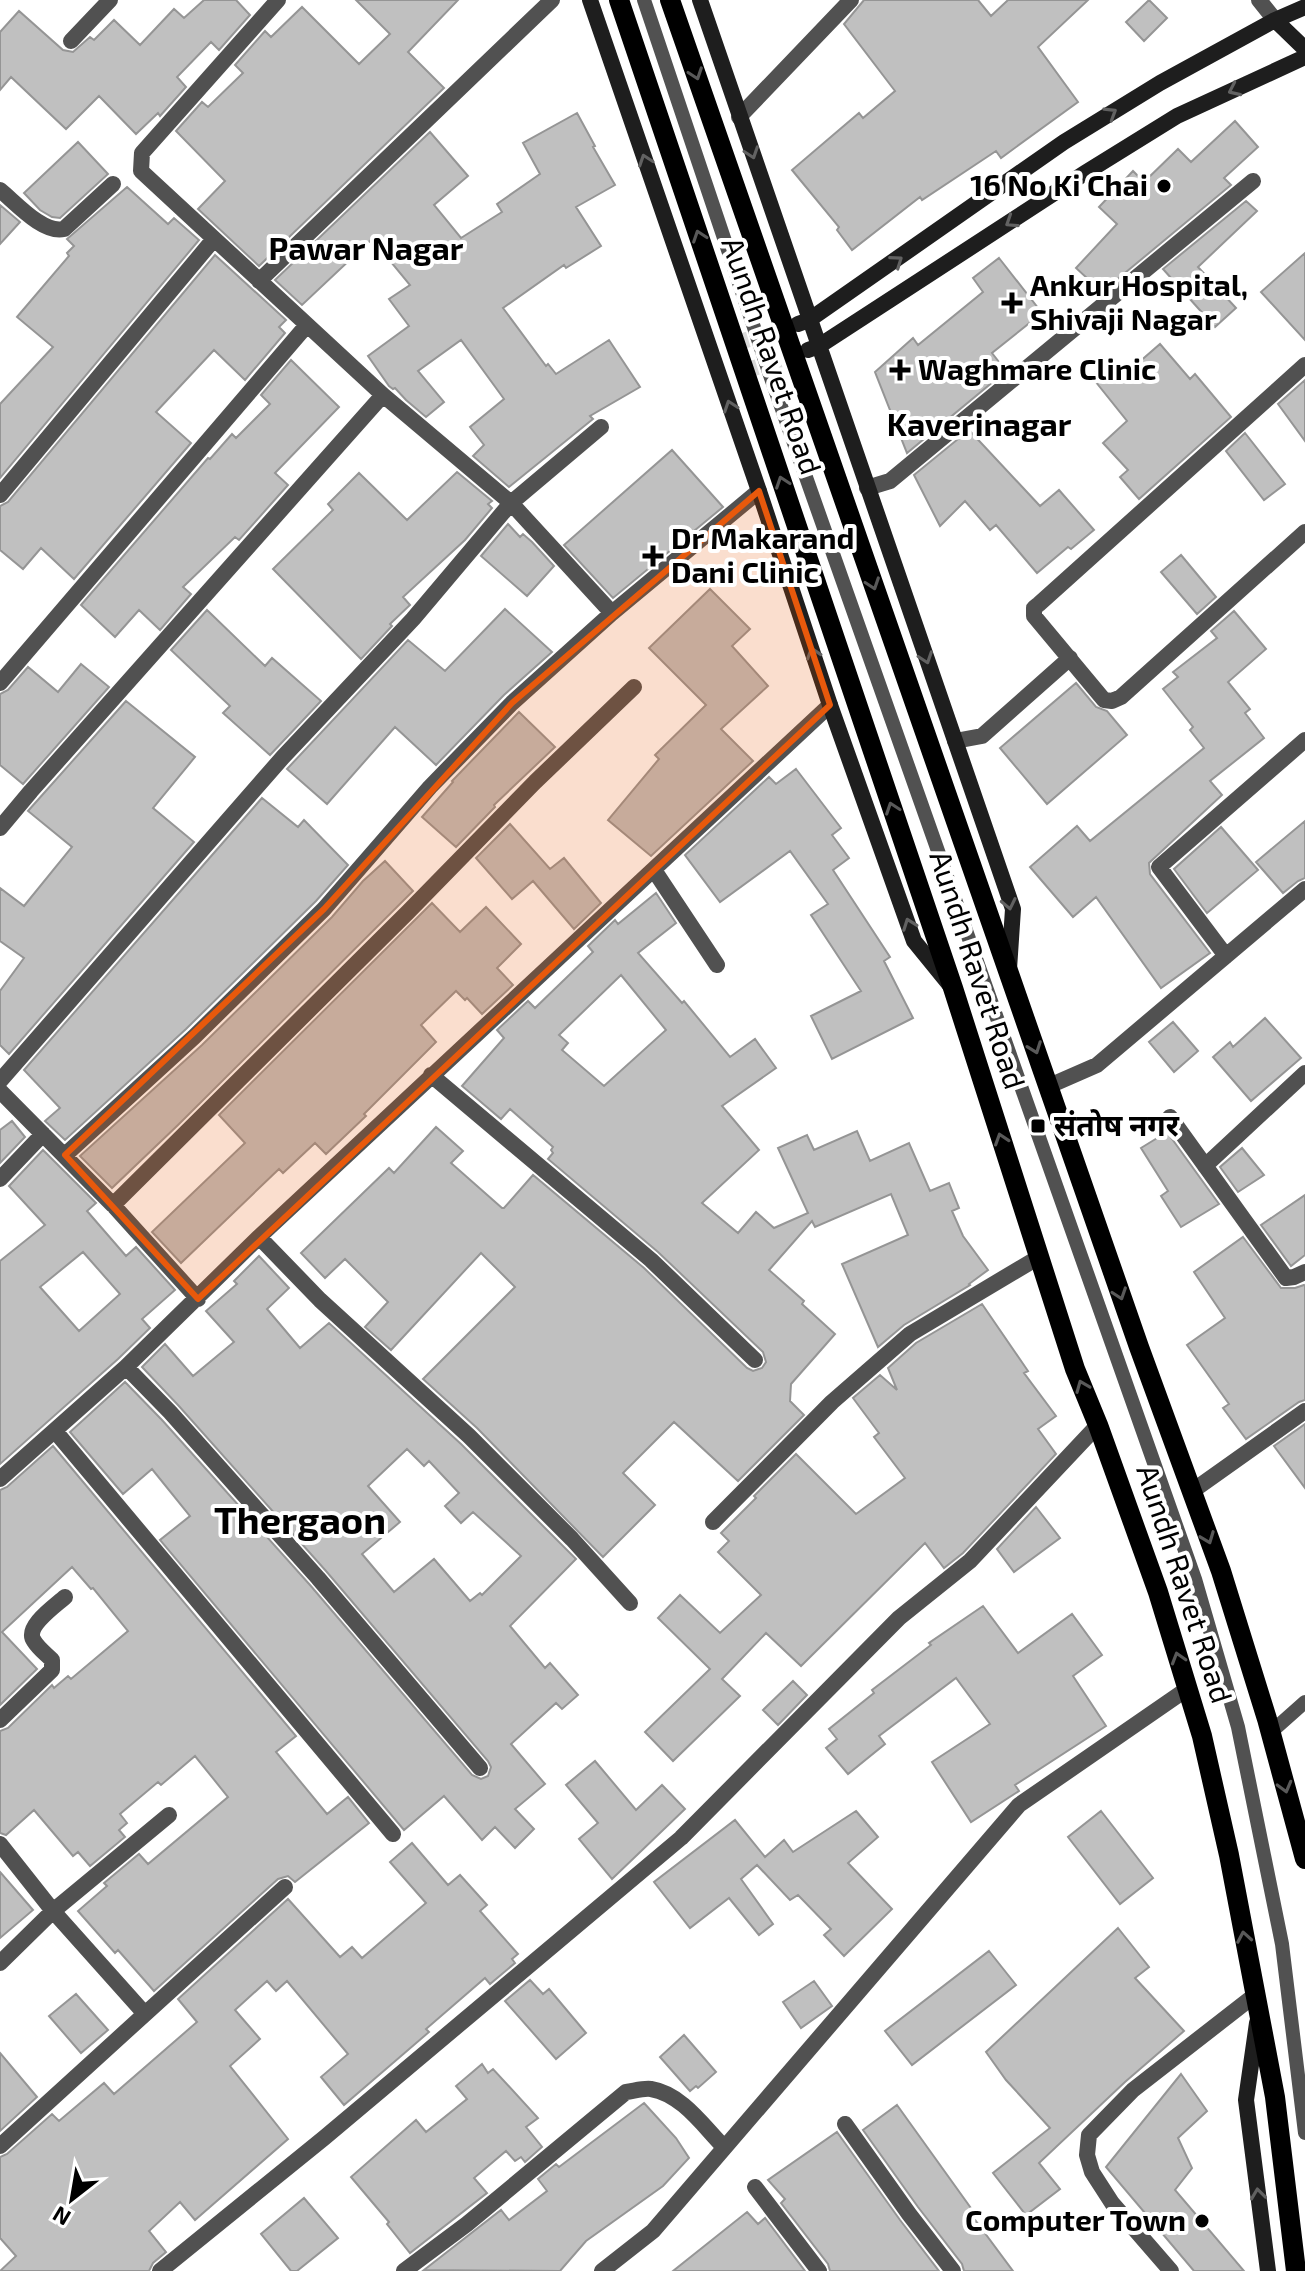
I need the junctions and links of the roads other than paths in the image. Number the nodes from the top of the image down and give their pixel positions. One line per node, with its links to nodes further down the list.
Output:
1 (110, 0): 13 (street)
2 (278, 0): 20 (street)
3 (552, 0): 22 (street)
4 (590, 0): 28 (street, one-way to 4)
5 (619, 0): 52 (main road, Aundh Ravet Road, one-way to 5)
6 (644, 0): 93 (lane)
7 (670, 0): 51 (main road, Aundh Ravet Road, one-way to 51)
8 (700, 0): 16 (street)
9 (851, 0): 16 (street)
10 (1259, 0): 12 (street)
11 (1305, 7): 12 (street)
12 (1275, 20): 14 (street); 21 (street, one-way to 12)
13 (71, 41)
14 (1305, 49)
15 (1305, 57): 23 (street, one-way to 23)
16 (739, 117): 24 (street, one-way to 24)
17 (1253, 181): 34 (street)
18 (113, 184): 19 (street)
19 (0, 190)
20 (214, 239): 22 (street); 36 (street)
21 (870, 280): 23 (street); 24 (street)
22 (259, 281): 25 (street)
23 (884, 304): 27 (street)
24 (804, 322): 27 (street)
25 (307, 325): 32 (street); 41 (street)
26 (733, 344): 28 (street)
27 (814, 348): 34 (street)
28 (711, 352): 31 (street)
29 (1305, 365): 40 (street)
30 (742, 372): 31 (street)
31 (721, 379): 35 (street, one-way to 31)
32 (383, 395): 37 (street); 46 (street)
33 (601, 427): 37 (street)
34 (867, 488): 45 (street, one-way to 45)
35 (759, 491): 39 (street); 43 (street, one-way to 35)
36 (0, 495)
37 (511, 503): 39 (street); 55 (street)
38 (1305, 532): 40 (street)
39 (612, 613): 60 (street)
40 (1070, 658): 45 (street)
41 (0, 683)
42 (634, 687): 63 (street)
43 (830, 705): 47 (street); 52 (street, one-way to 43)
44 (1305, 740): 49 (street)
45 (955, 741): 51 (street, one-way to 51)
46 (0, 828)
47 (654, 870): 50 (street); 54 (street)
48 (1305, 889): 49 (street)
49 (1226, 956): 56 (street)
50 (717, 965)
51 (1009, 975): 56 (main road, Aundh Ravet Road, one-way to 56)
52 (953, 988): 65 (main road, Aundh Ravet Road, one-way to 52)
53 (1305, 1073): 61 (street)
54 (431, 1075): 64 (street); 68 (street)
55 (0, 1081)
56 (1049, 1086): 74 (main road, Aundh Ravet Road, one-way to 74)
57 (0, 1091): 59 (street)
58 (1170, 1117): 61 (street)
59 (43, 1134): 60 (street); 62 (street)
60 (65, 1155): 63 (street)
61 (1205, 1166): 66 (street)
62 (0, 1179)
63 (113, 1205): 67 (street)
64 (259, 1237): 67 (street); 77 (street)
65 (1039, 1257): 71 (main road, Aundh Ravet Road, one-way to 65); 75 (street)
66 (1305, 1272)
67 (198, 1299): 69 (street)
68 (755, 1360)
69 (126, 1367): 72 (street); 82 (street)
70 (1305, 1411): 74 (street)
71 (1098, 1425): 78 (main road, Aundh Ravet Road, one-way to 71); 97 (street)
72 (55, 1431): 73 (street); 84 (street)
73 (0, 1479)
74 (1191, 1492): 81 (main road, Aundh Ravet Road, one-way to 81)
75 (713, 1522)
76 (65, 1597): 80 (street)
77 (630, 1603)
78 (1187, 1689): 90 (main road, Aundh Ravet Road, one-way to 78); 95 (street)
79 (1305, 1702): 81 (lane)
80 (0, 1720)
81 (1270, 1733): 86 (main road, Aundh Ravet Road, one-way to 86)
82 (480, 1768)
83 (169, 1815): 88 (street)
84 (393, 1834)
85 (0, 1844): 88 (street)
86 (1303, 1846)
87 (285, 1887): 91 (street)
88 (53, 1911): 89 (street); 91 (street)
89 (0, 1963)
90 (1257, 2004): 102 (street); 103 (street, one-way to 90); 104 (main road, Aundh Ravet Road)
91 (145, 2014): 94 (street)
92 (845, 2124): 101 (street)
93 (1305, 2133)
94 (0, 2146)
95 (724, 2147): 98 (street); 99 (street)
96 (755, 2187): 100 (street)
97 (160, 2271)
98 (404, 2271)
99 (602, 2271)
100 (819, 2271)
101 (953, 2271)
102 (1171, 2271)
103 (1268, 2271)
104 (1296, 2271)

